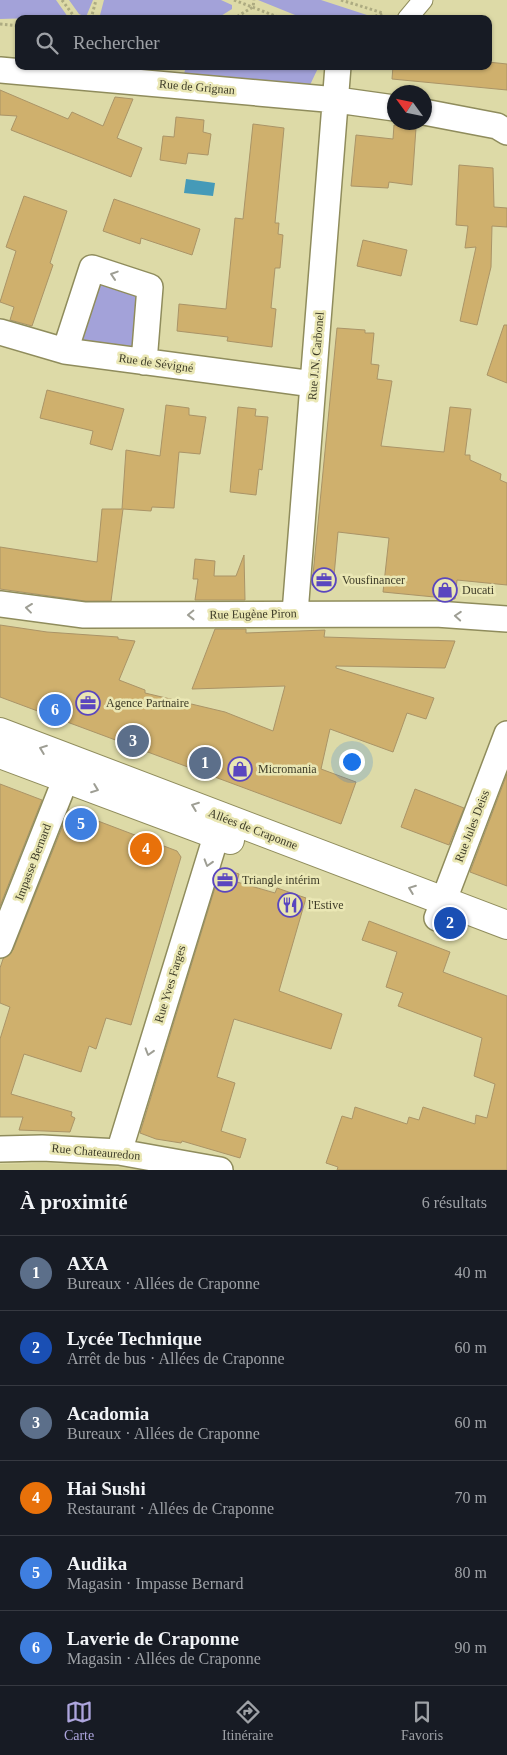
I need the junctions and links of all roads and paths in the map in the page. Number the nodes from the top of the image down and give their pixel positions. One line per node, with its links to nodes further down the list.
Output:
1 (62, 0): 8 (path)
2 (96, 0): 9 (path)
3 (234, 0): 7 (path)
4 (254, 0): 7 (path)
5 (341, 0): 12 (path)
6 (423, 0): 13 (street)
7 (253, 7): 10 (path); 11 (path)
8 (73, 15)
9 (92, 15)
10 (239, 15)
11 (273, 15)
12 (377, 15)
13 (410, 15)
14 (0, 24): 15 (path)
15 (15, 26)
16 (0, 70): 18 (street, Rue de Grignan)
17 (338, 70): 18 (street, Rue J.N. Carbonel)
18 (336, 100): 19 (street, Rue de Grignan); 25 (street, Rue J.N. Carbonel)
19 (387, 107)
20 (432, 114): 21 (street)
21 (507, 132)
22 (0, 332): 23 (street, Rue de Sévigné)
23 (65, 351): 24 (street, Rue de Sévigné); 24 (street, one-way to 23)
24 (144, 362): 25 (street, Rue de Sévigné)
25 (314, 384): 27 (street, Rue J.N. Carbonel)
26 (0, 604): 27 (street, Rue Eugène Piron, one-way to 26)
27 (295, 613): 28 (street, Rue Eugène Piron, one-way to 27)
28 (507, 619)
29 (0, 732): 33 (main road, Allées de Craponne, one-way to 29)
30 (507, 734): 34 (street, Rue Jules Deiss)
31 (0, 754): 32 (main road, Allées de Craponne)
32 (66, 778): 33 (main road, Allées de Craponne, one-way to 33); 37 (street, Impasse Bernard)
33 (219, 826): 34 (main road, Allées de Craponne); 39 (street, Rue Yves Farges, one-way to 39)
34 (440, 909): 35 (main road, Allées de Craponne); 36 (main road, Allées de Craponne)
35 (507, 925)
36 (507, 944)
37 (0, 945)
38 (0, 1148): 39 (street, Rue Chateauredon)
39 (118, 1152): 40 (street, Rue Chateauredon)
40 (216, 1169)

